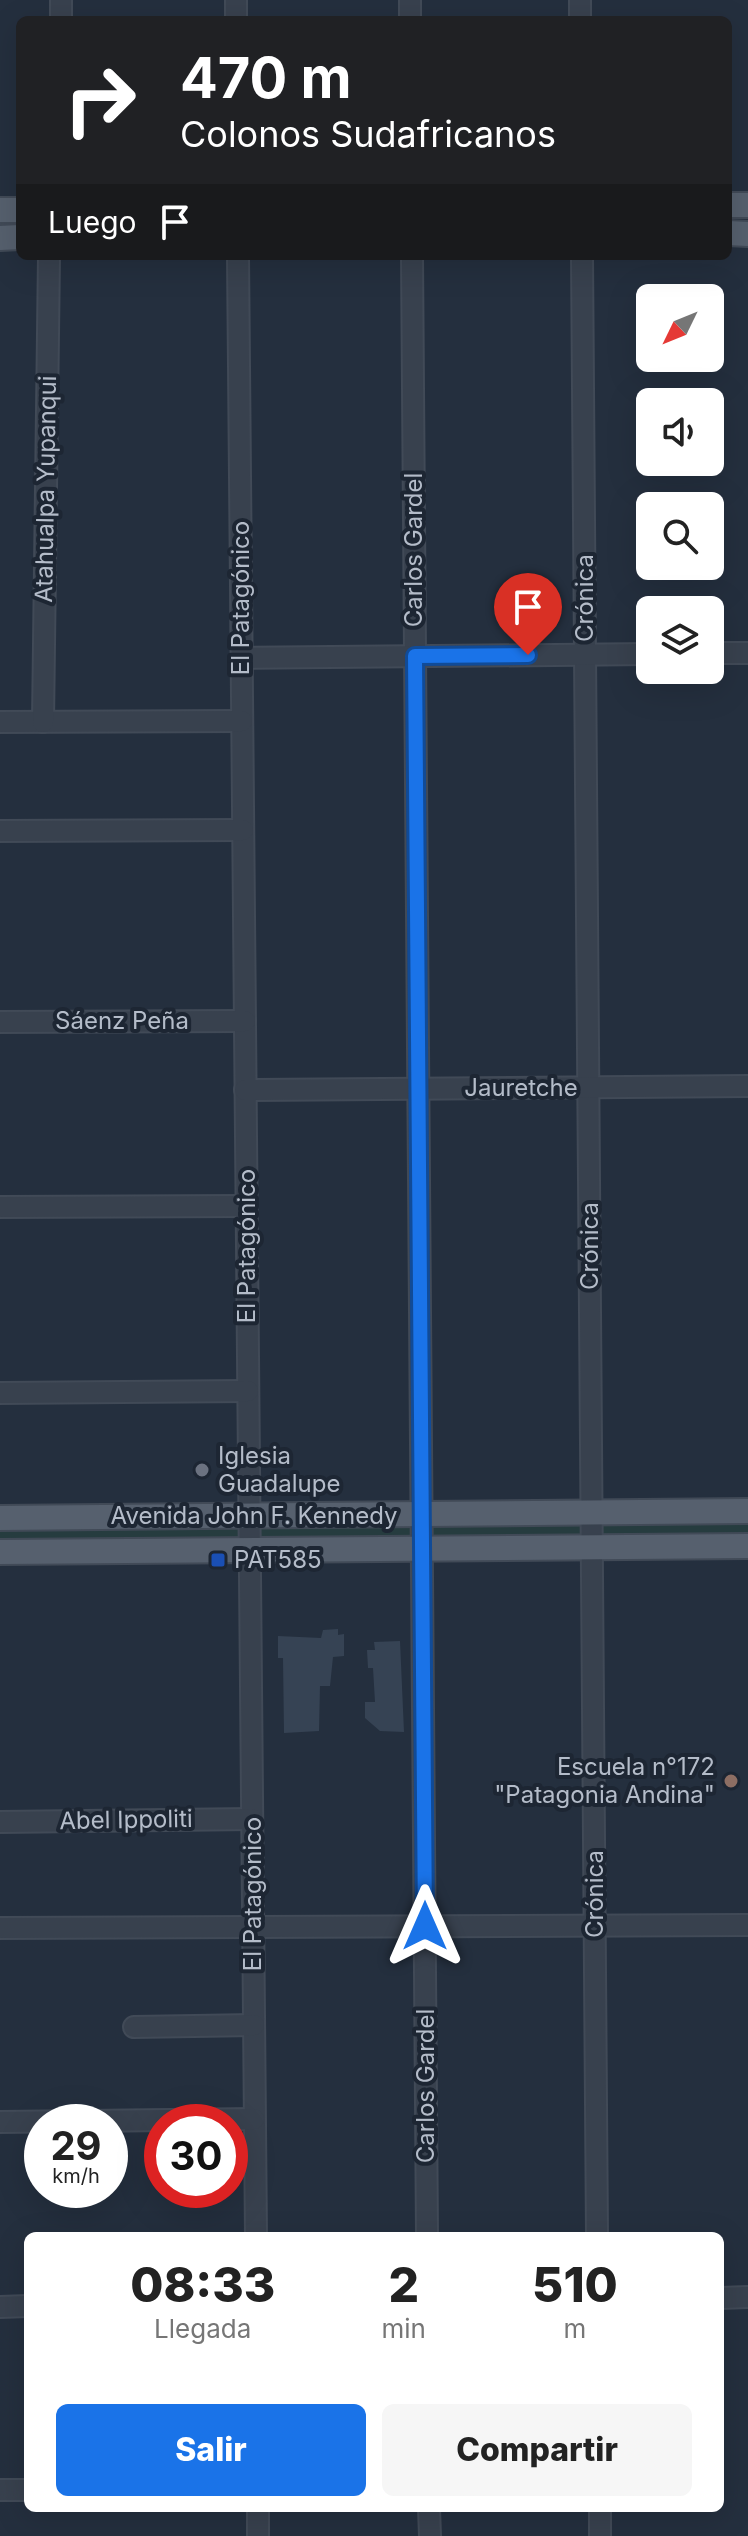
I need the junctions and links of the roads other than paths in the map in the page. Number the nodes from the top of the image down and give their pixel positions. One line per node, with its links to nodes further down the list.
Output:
1 (49, 260): 13 (street, Atahualpa Yupanqui)
2 (238, 260): 10 (street, El Patagónico)
3 (412, 260): 9 (street, Carlos Gardel)
4 (582, 260): 8 (street, Crónica)
5 (724, 653): 6 (street)
6 (748, 653)
7 (636, 654): 8 (street)
8 (585, 655): 9 (street); 19 (street, Crónica)
9 (415, 656): 10 (street); 20 (street, Carlos Gardel)
10 (241, 658): 11 (street, El Patagónico)
11 (242, 721): 13 (street); 14 (street, El Patagónico)
12 (0, 722): 13 (street)
13 (43, 722)
14 (243, 830): 15 (street); 16 (street, El Patagónico)
15 (0, 831)
16 (245, 1021): 17 (street, Sáenz Peña); 21 (street, El Patagónico)
17 (0, 1022)
18 (748, 1086): 19 (street, Jauretche)
19 (588, 1087): 20 (street, Jauretche); 26 (street, Crónica)
20 (419, 1089): 21 (street, Jauretche); 28 (street, Carlos Gardel)
21 (245, 1090): 22 (street, El Patagónico)
22 (246, 1206): 23 (street); 24 (street, El Patagónico)
23 (0, 1207)
24 (248, 1391): 25 (street); 29 (street, El Patagónico)
25 (0, 1393)
26 (592, 1511): 27 (main road, Avenida John F. Kennedy); 28 (main road, Avenida John F. Kennedy); 34 (street, Crónica)
27 (748, 1511)
28 (422, 1515): 29 (main road, Avenida John F. Kennedy); 32 (street, Carlos Gardel)
29 (249, 1516): 30 (main road, Avenida John F. Kennedy); 33 (street, El Patagónico)
30 (0, 1518)
31 (748, 1546): 34 (main road, Avenida John F. Kennedy)
32 (422, 1547): 33 (main road, Avenida John F. Kennedy); 34 (main road, Avenida John F. Kennedy); 40 (street, Carlos Gardel)
33 (250, 1549): 35 (main road, Avenida John F. Kennedy); 36 (street, El Patagónico)
34 (592, 1549): 38 (street, Crónica)
35 (0, 1552)
36 (252, 1819): 37 (street, Abel Ippoliti); 41 (street, El Patagónico)
37 (0, 1822)
38 (595, 1925): 39 (street); 40 (street); 49 (street, Crónica)
39 (748, 1925)
40 (425, 1926): 41 (street); 48 (street, Carlos Gardel)
41 (253, 1927): 42 (street); 43 (street, El Patagónico)
42 (0, 1928)
43 (254, 2025): 44 (street); 45 (street, El Patagónico)
44 (134, 2027)
45 (254, 2119): 46 (street); 47 (street, El Patagónico)
46 (0, 2122)
47 (256, 2232)
48 (427, 2232)
49 (597, 2232)
50 (748, 2297): 51 (street)
51 (724, 2298)
52 (24, 2306): 53 (street)
53 (0, 2307)
54 (0, 2490): 55 (street)
55 (24, 2490)
56 (258, 2512): 59 (street)
57 (429, 2512): 60 (street)
58 (600, 2512): 61 (street)
59 (258, 2536)
60 (430, 2536)
61 (600, 2536)

